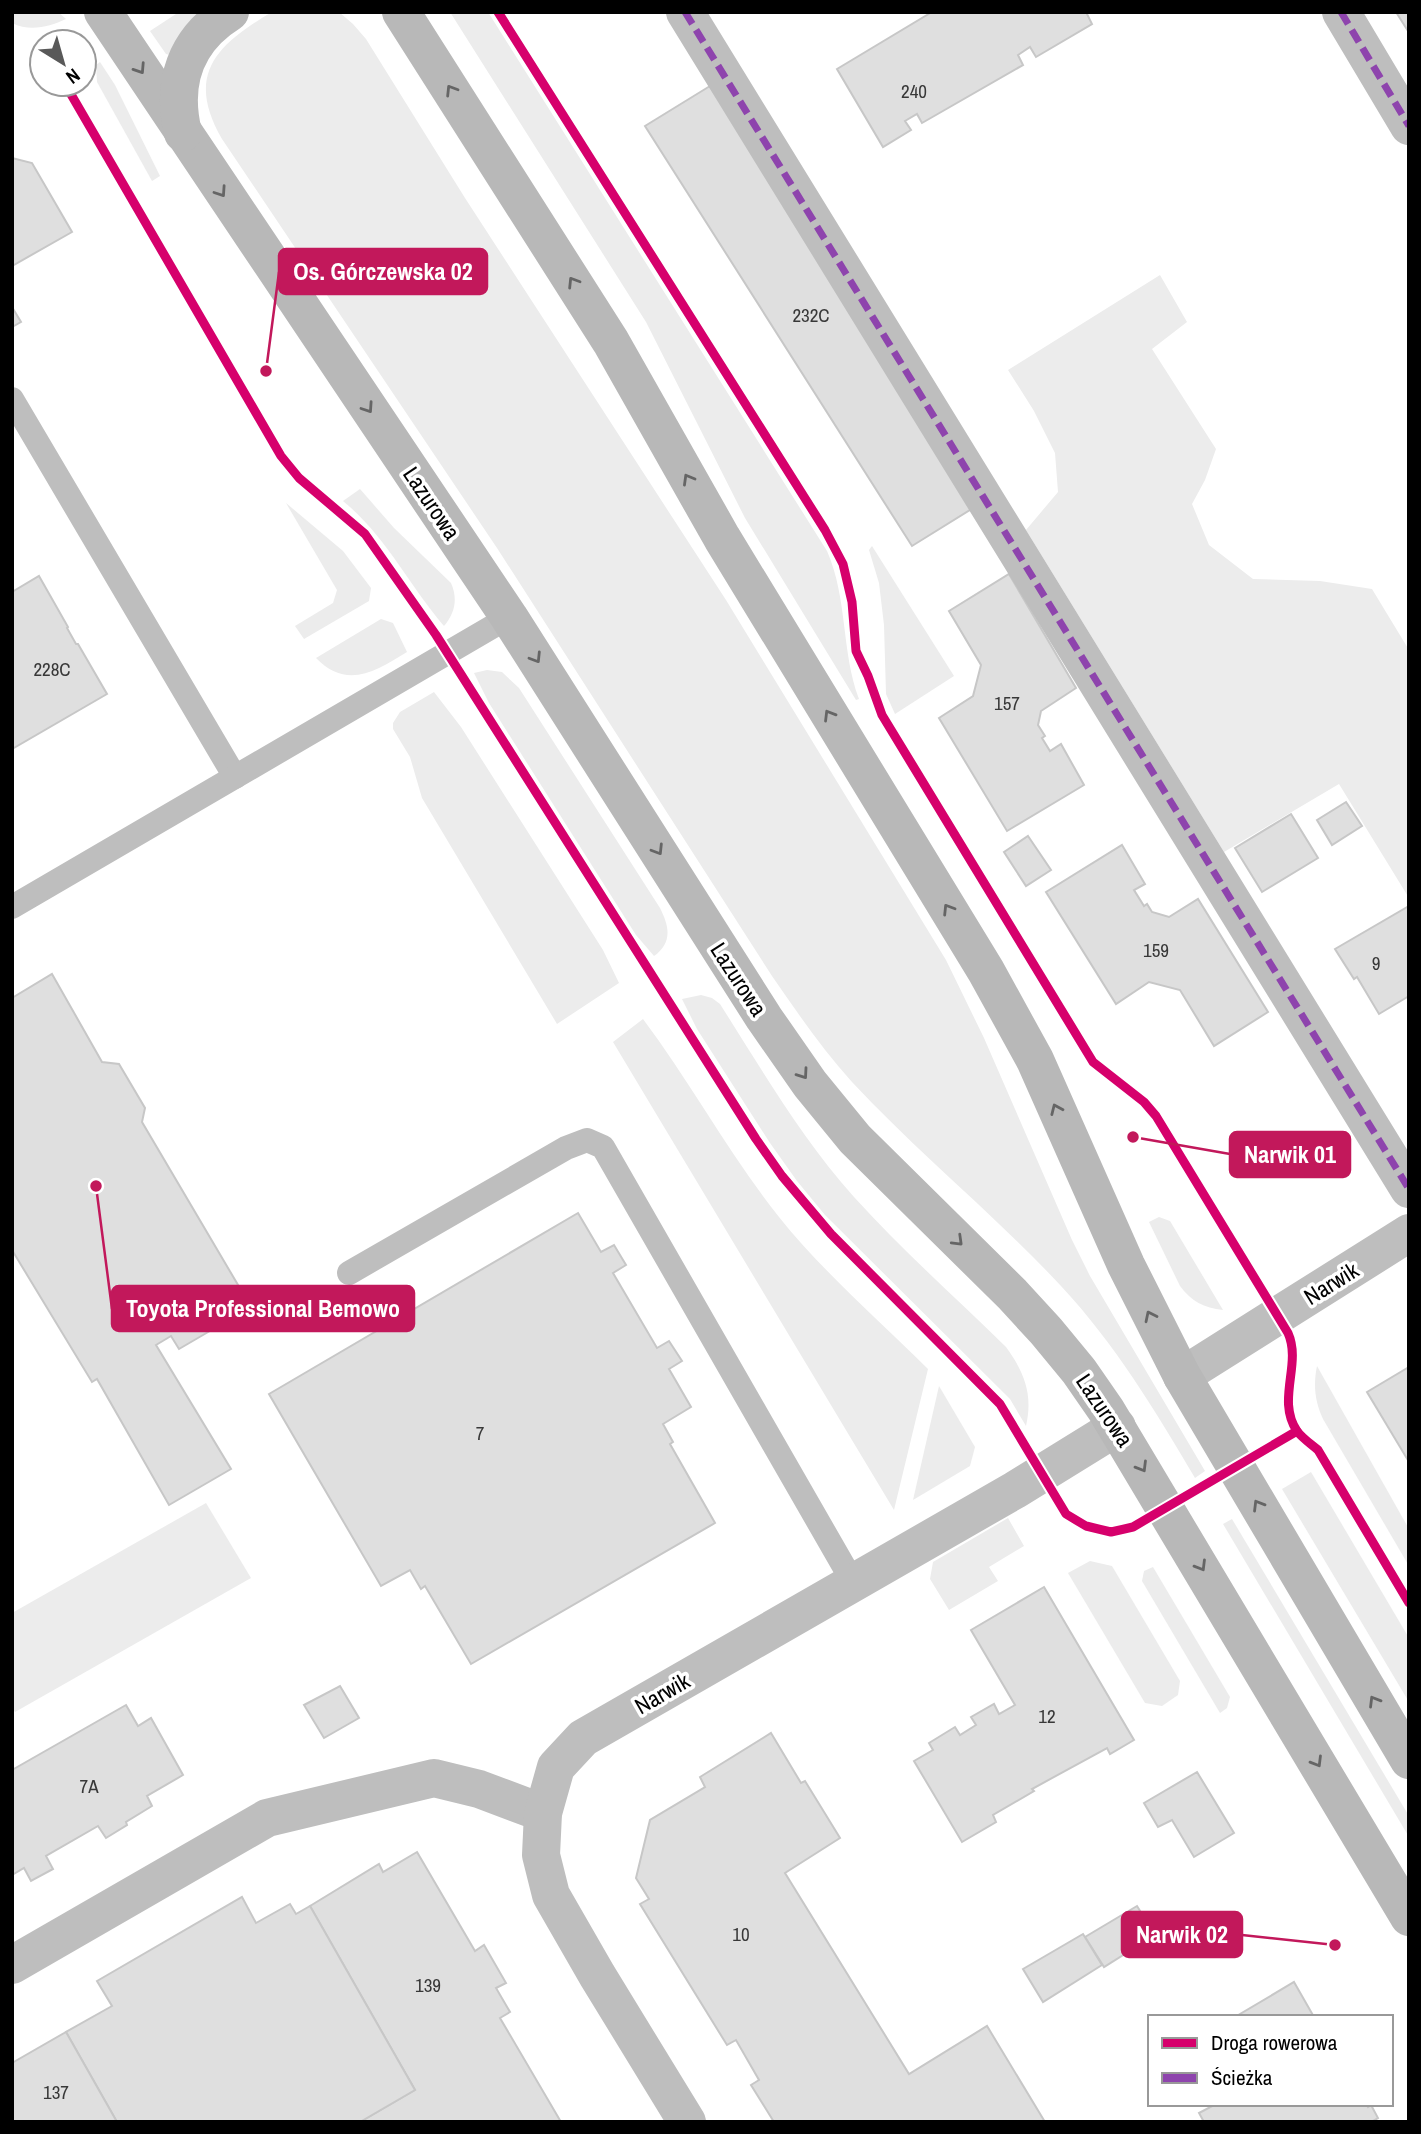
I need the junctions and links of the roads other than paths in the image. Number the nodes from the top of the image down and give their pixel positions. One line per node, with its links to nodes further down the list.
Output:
1 (103, 12): 7 (main road, Lazurowa, one-way to 7)
2 (230, 12): 7 (main road)
3 (685, 12): 12 (street)
4 (1341, 12): 6 (street)
5 (401, 16): 15 (main road, one-way to 5)
6 (1409, 126)
7 (183, 135): 9 (main road, Lazurowa, one-way to 9)
8 (12, 399): 10 (lane)
9 (509, 617): 10 (lane); 16 (main road, Lazurowa, one-way to 16)
10 (235, 777): 11 (lane)
11 (12, 907)
12 (1409, 1189)
13 (1409, 1233): 15 (street, Narwik)
14 (349, 1273): 17 (lane)
15 (1182, 1376): 18 (main road, one-way to 15)
16 (1117, 1427): 17 (street, Narwik); 20 (main road, Lazurowa, one-way to 20)
17 (854, 1584): 19 (street, Narwik)
18 (1409, 1760)
19 (543, 1813): 21 (street); 22 (street, Narwik)
20 (1409, 1917)
21 (12, 1965)
22 (687, 2122)

